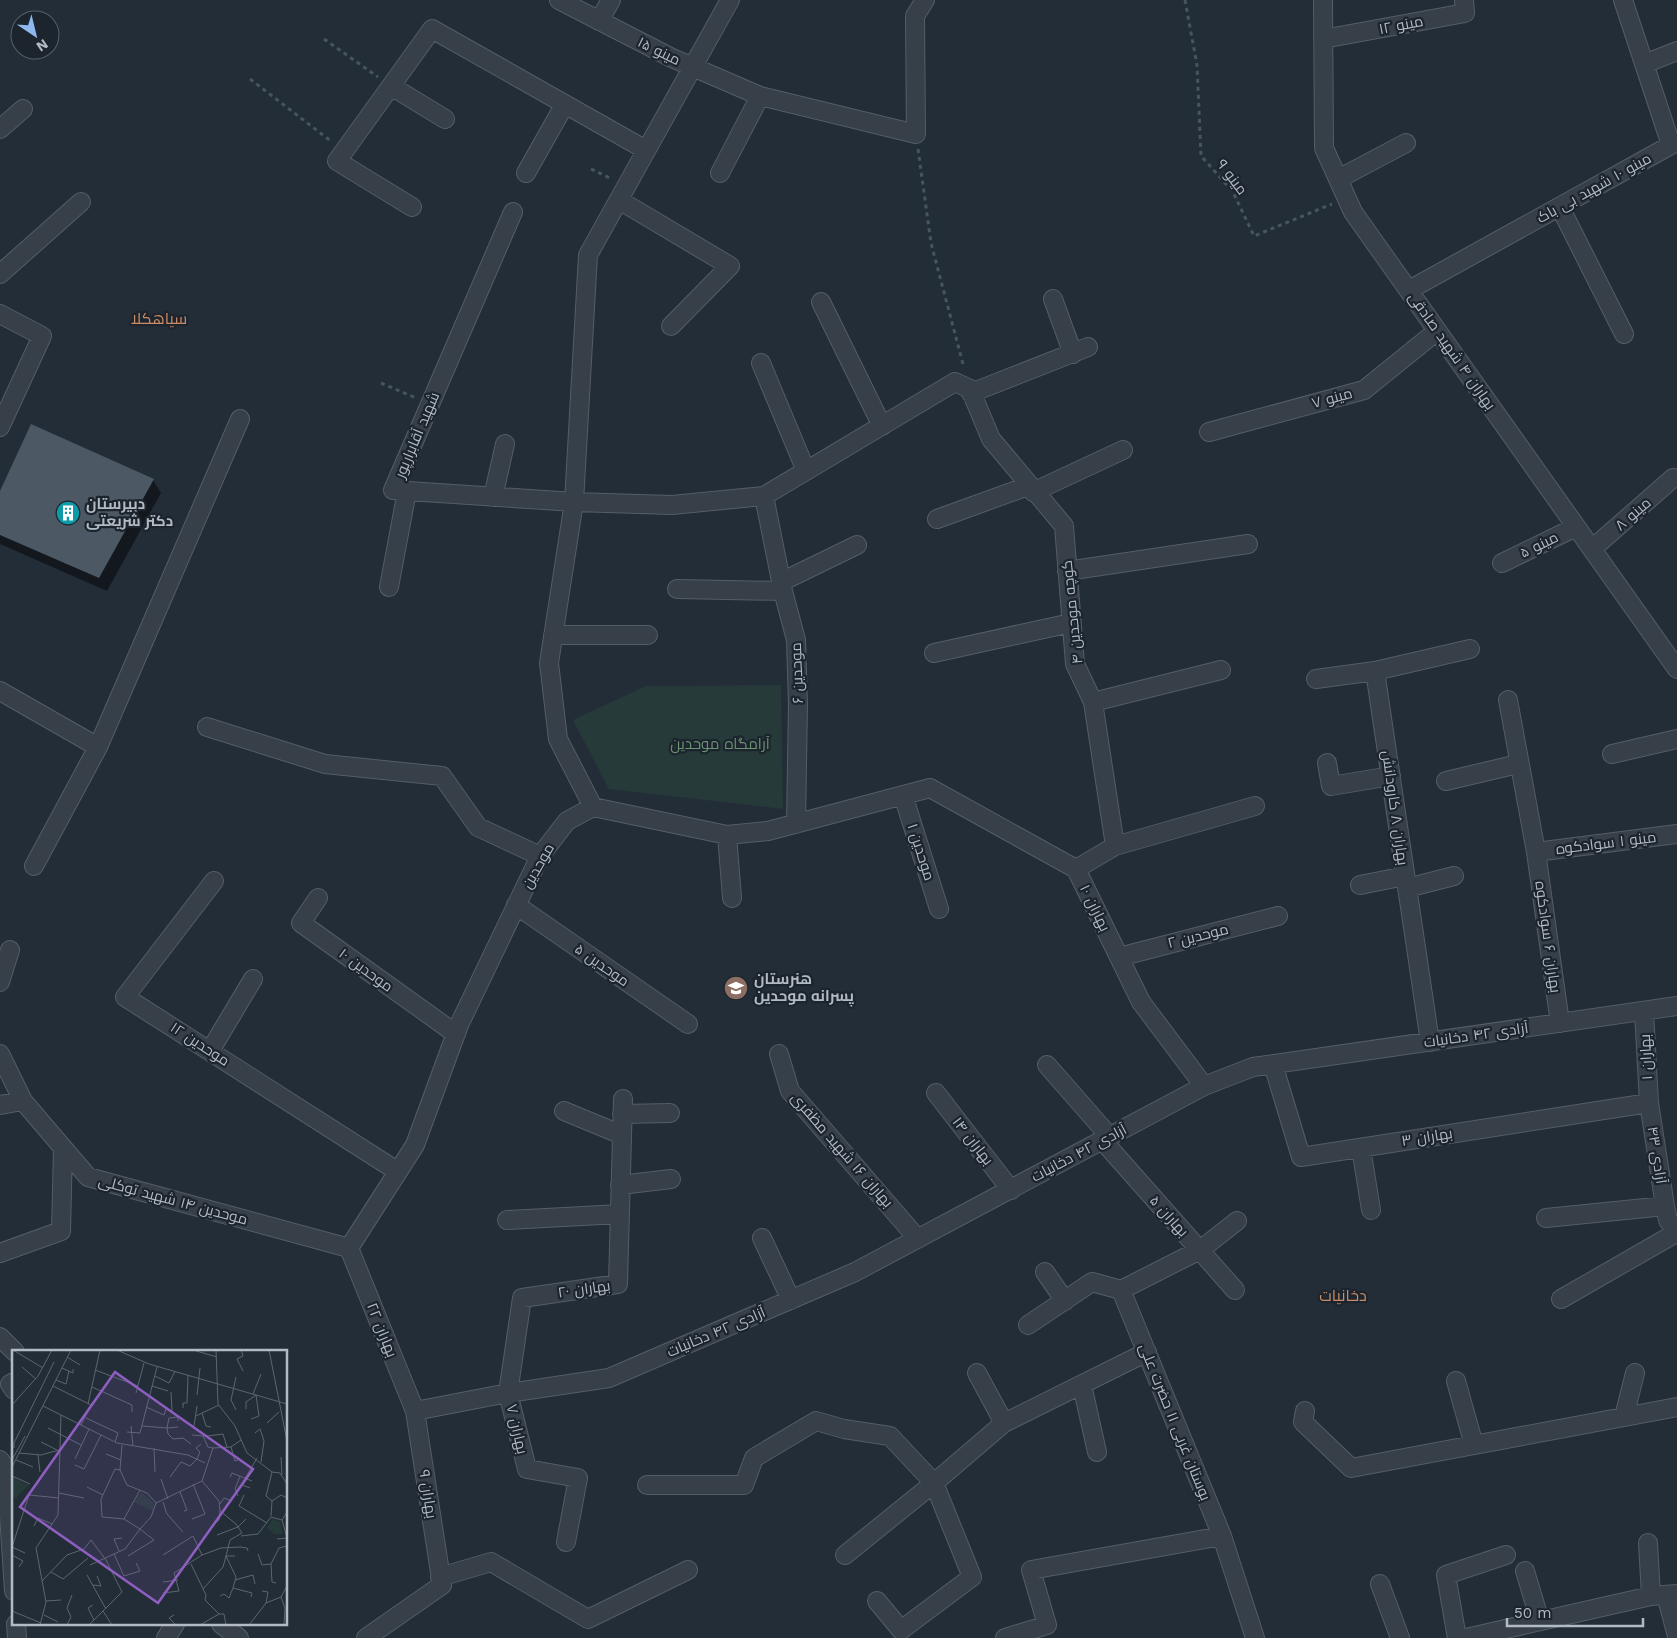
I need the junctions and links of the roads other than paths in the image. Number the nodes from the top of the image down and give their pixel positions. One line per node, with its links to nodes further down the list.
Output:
1 (559, 0): 8 (street, مینو ۱۵)
2 (611, 0): 8 (street)
3 (730, 0): 12 (street)
4 (925, 0): 14 (street, مینو ۱۵)
5 (1323, 0): 9 (street, بهاران ۴ شهید صادقی)
6 (1464, 0): 9 (street, مینو ۱۲)
7 (1623, 0): 11 (street, مینو ۱۰ شهید بی باک)
8 (599, 21): 12 (street, مینو ۱۵)
9 (1323, 39): 23 (street, بهاران ۴ شهید صادقی)
10 (1677, 51): 11 (street)
11 (1644, 64): 27 (street, مینو ۱۰ شهید بی باک)
12 (693, 67): 14 (street, مینو ۱۵); 20 (street)
13 (391, 86): 15 (street); 17 (street); 26 (street)
14 (760, 96): 22 (street)
15 (565, 104): 20 (street); 21 (street)
16 (23, 108): 18 (street)
17 (445, 119)
18 (0, 129)
19 (1406, 143): 23 (street)
20 (646, 150): 24 (street)
21 (526, 172)
22 (720, 173)
23 (1338, 179): 30 (street, بهاران ۴ شهید صادقی)
24 (623, 192): 34 (street); 51 (street)
25 (81, 202): 29 (street)
26 (412, 207)
27 (1560, 207): 30 (street, مینو ۱۰ شهید بی باک); 36 (street)
28 (513, 212): 48 (street, شهید آقابرارپور)
29 (0, 274)
30 (1409, 290): 35 (street, بهاران ۴ شهید صادقی)
31 (1053, 298): 38 (street)
32 (821, 302): 41 (street)
33 (0, 314): 40 (street)
34 (671, 326)
35 (1437, 331): 42 (street, مینو ۷); 53 (street, بهاران ۴ شهید صادقی)
36 (1624, 334)
37 (761, 363): 45 (street)
38 (971, 391): 41 (street); 47 (street, کوچه موحدین ۴)
39 (240, 419): 76 (street)
40 (0, 426)
41 (882, 426): 45 (street)
42 (1209, 432)
43 (506, 444): 50 (street)
44 (1123, 450): 47 (street)
45 (806, 471): 49 (street)
46 (1673, 478): 56 (street, مینو ۸)
47 (1031, 489): 52 (street); 58 (street, کوچه موحدین ۴)
48 (407, 491): 50 (street, شهید آقابرارپور); 60 (street)
49 (764, 496): 51 (street, شهید آقابرارپور); 59 (street, موحدین ۶)
50 (493, 497): 51 (street, شهید آقابرارپور)
51 (574, 502): 63 (street)
52 (937, 519)
53 (1576, 527): 56 (street, بهاران ۴ شهید صادقی); 57 (street, مینو ۵)
54 (1248, 544): 58 (street)
55 (857, 545): 59 (street)
56 (1592, 550): 67 (street, بهاران ۴ شهید صادقی)
57 (1502, 563)
58 (1067, 571): 62 (street, کوچه موحدین ۴)
59 (782, 586): 61 (street); 85 (street, موحدین ۶)
60 (389, 587)
61 (677, 589)
62 (1071, 623): 66 (street); 73 (street, کوچه موحدین ۴)
63 (553, 635): 64 (street); 84 (street)
64 (648, 635)
65 (1470, 649): 69 (street)
66 (934, 653)
67 (1677, 669)
68 (1221, 670): 73 (street)
69 (1375, 671): 70 (street); 80 (street, بهاران ۸ کارودانش)
70 (1316, 679)
71 (0, 691): 76 (street)
72 (1508, 700): 79 (street, بهاران ۶ سوادکوه)
73 (1093, 702): 88 (street, کوچه موحدین ۴)
74 (207, 727): 90 (street)
75 (1677, 738): 77 (street)
76 (98, 747): 91 (street)
77 (1612, 754)
78 (1327, 763): 80 (street)
79 (1518, 764): 81 (street); 89 (street, بهاران ۶ سوادکوه)
80 (1390, 776): 95 (street, بهاران ۸ کارودانش)
81 (1446, 781)
82 (903, 796): 85 (street); 92 (street, بهاران ۱۰); 100 (street, موحدین ۱)
83 (1254, 806): 88 (street)
84 (593, 807): 87 (street); 90 (street, موحدین)
85 (796, 824): 87 (street)
86 (1677, 834): 89 (street, مینو ۱ سوادکوه)
87 (727, 835): 98 (street)
88 (1115, 846): 92 (street)
89 (1536, 852): 108 (street, بهاران ۶ سوادکوه)
90 (540, 856): 99 (street, موحدین)
91 (34, 866)
92 (1076, 869): 103 (street, بهاران ۱۰)
93 (1454, 876): 95 (street)
94 (214, 881): 112 (street, موحدین ۱۲)
95 (1406, 882): 96 (street); 111 (street, بهاران ۸ کارودانش)
96 (1360, 886)
97 (318, 898): 110 (street, موحدین ۱۰)
98 (732, 898)
99 (516, 905): 109 (street, موحدین ۵); 110 (street, موحدین)
100 (940, 909)
101 (1278, 916): 103 (street, موحدین ۲)
102 (10, 950): 105 (street)
103 (1119, 956): 117 (street, بهاران ۱۰)
104 (253, 979): 112 (street)
105 (0, 982)
106 (1677, 1006): 107 (street, آزادی ۴۲ دخانیات)
107 (1644, 1011): 108 (street, آزادی ۴۲ دخانیات); 120 (street, بهاران ۱)
108 (1560, 1023): 111 (street, آزادی ۴۲ دخانیات)
109 (688, 1024)
110 (456, 1034): 128 (street, موحدین)
111 (1430, 1042): 115 (street, آزادی ۴۲ دخانیات)
112 (210, 1051): 128 (street, موحدین ۱۲)
113 (0, 1054): 119 (street, موحدین ۱۴ شهید توکلی)
114 (779, 1054): 140 (street, بهاران ۱۶ شهید مظفری)
115 (1273, 1064): 117 (street, آزادی ۴۲ دخانیات); 127 (street, بهاران ۳)
116 (1047, 1065): 125 (street, بهاران ۵)
117 (1204, 1086): 125 (street, آزادی ۴۲ دخانیات)
118 (936, 1093): 131 (street, بهاران ۱۴)
119 (23, 1101): 121 (street); 126 (street, موحدین ۱۴ شهید توکلی)
120 (1649, 1103): 127 (street, بهاران ۳); 132 (street, آزادی ۴۳)
121 (0, 1105)
122 (564, 1111): 124 (street)
123 (670, 1113): 124 (street, بهاران ۲۰)
124 (622, 1135): 130 (street, بهاران ۲۰)
125 (1106, 1139): 131 (street, آزادی ۴۲ دخانیات); 142 (street, بهاران ۵)
126 (63, 1148): 141 (street, موحدین ۱۴ شهید توکلی); 143 (street)
127 (1360, 1148): 133 (street)
128 (397, 1171): 141 (street, موحدین)
129 (671, 1178): 130 (street)
130 (620, 1185): 134 (street, بهاران ۲۰)
131 (1011, 1190): 140 (street, آزادی ۴۲ دخانیات)
132 (1665, 1206): 135 (street); 138 (street, آزادی ۴۳)
133 (1371, 1210)
134 (620, 1214): 136 (street); 158 (street, بهاران ۲۰)
135 (1546, 1218)
136 (506, 1220)
137 (1237, 1221): 142 (street)
138 (1677, 1233): 147 (street)
139 (762, 1238): 148 (street)
140 (918, 1239): 148 (street, آزادی ۴۲ دخانیات)
141 (349, 1248): 161 (street, بهاران ۲۲)
142 (1200, 1250): 145 (street); 146 (street, بهاران ۵)
143 (0, 1253)
144 (1045, 1272): 149 (street)
145 (1121, 1290): 149 (street); 153 (street, بوستان غربی ۱۱ حضرت علی)
146 (1235, 1290)
147 (1561, 1299)
148 (791, 1300): 158 (street, آزادی ۴۲ دخانیات)
149 (1065, 1301): 150 (street)
150 (1028, 1326)
151 (0, 1337): 152 (street)
152 (13, 1350)
153 (1147, 1352): 157 (street); 170 (street, بوستان غربی ۱۱ حضرت علی)
154 (977, 1373): 163 (street)
155 (1635, 1373): 162 (street)
156 (1456, 1381): 164 (street)
157 (1082, 1385): 163 (street); 165 (street)
158 (508, 1393): 161 (street, آزادی ۴۲ دخانیات); 171 (street, بهاران ۷)
159 (1677, 1407): 162 (street)
160 (1305, 1411): 164 (street)
161 (415, 1412): 178 (street, بهاران ۹)
162 (1624, 1417): 164 (street)
163 (1004, 1423): 167 (street)
164 (1474, 1445)
165 (1097, 1452)
166 (3, 1465): 169 (street)
167 (934, 1483): 168 (street); 173 (street); 181 (street)
168 (646, 1485)
169 (7, 1515): 175 (street)
170 (1222, 1536): 189 (street); 190 (street, بوستان غربی ۱۱ حضرت علی)
171 (566, 1542)
172 (1648, 1543): 180 (street)
173 (845, 1554)
174 (1506, 1555): 192 (street)
175 (12, 1569)
176 (688, 1570): 178 (street)
177 (1525, 1571): 182 (street)
178 (440, 1577): 188 (street)
179 (1380, 1584): 191 (street)
180 (1665, 1595): 182 (street); 185 (street)
181 (877, 1601)
182 (1540, 1621): 193 (street)
183 (174, 1626): 186 (street)
184 (224, 1626): 187 (street)
185 (1677, 1636)
186 (166, 1638)
187 (239, 1638)
188 (366, 1638)
189 (1005, 1638)
190 (1255, 1638)
191 (1400, 1638)
192 (1457, 1638)
193 (1466, 1638)

